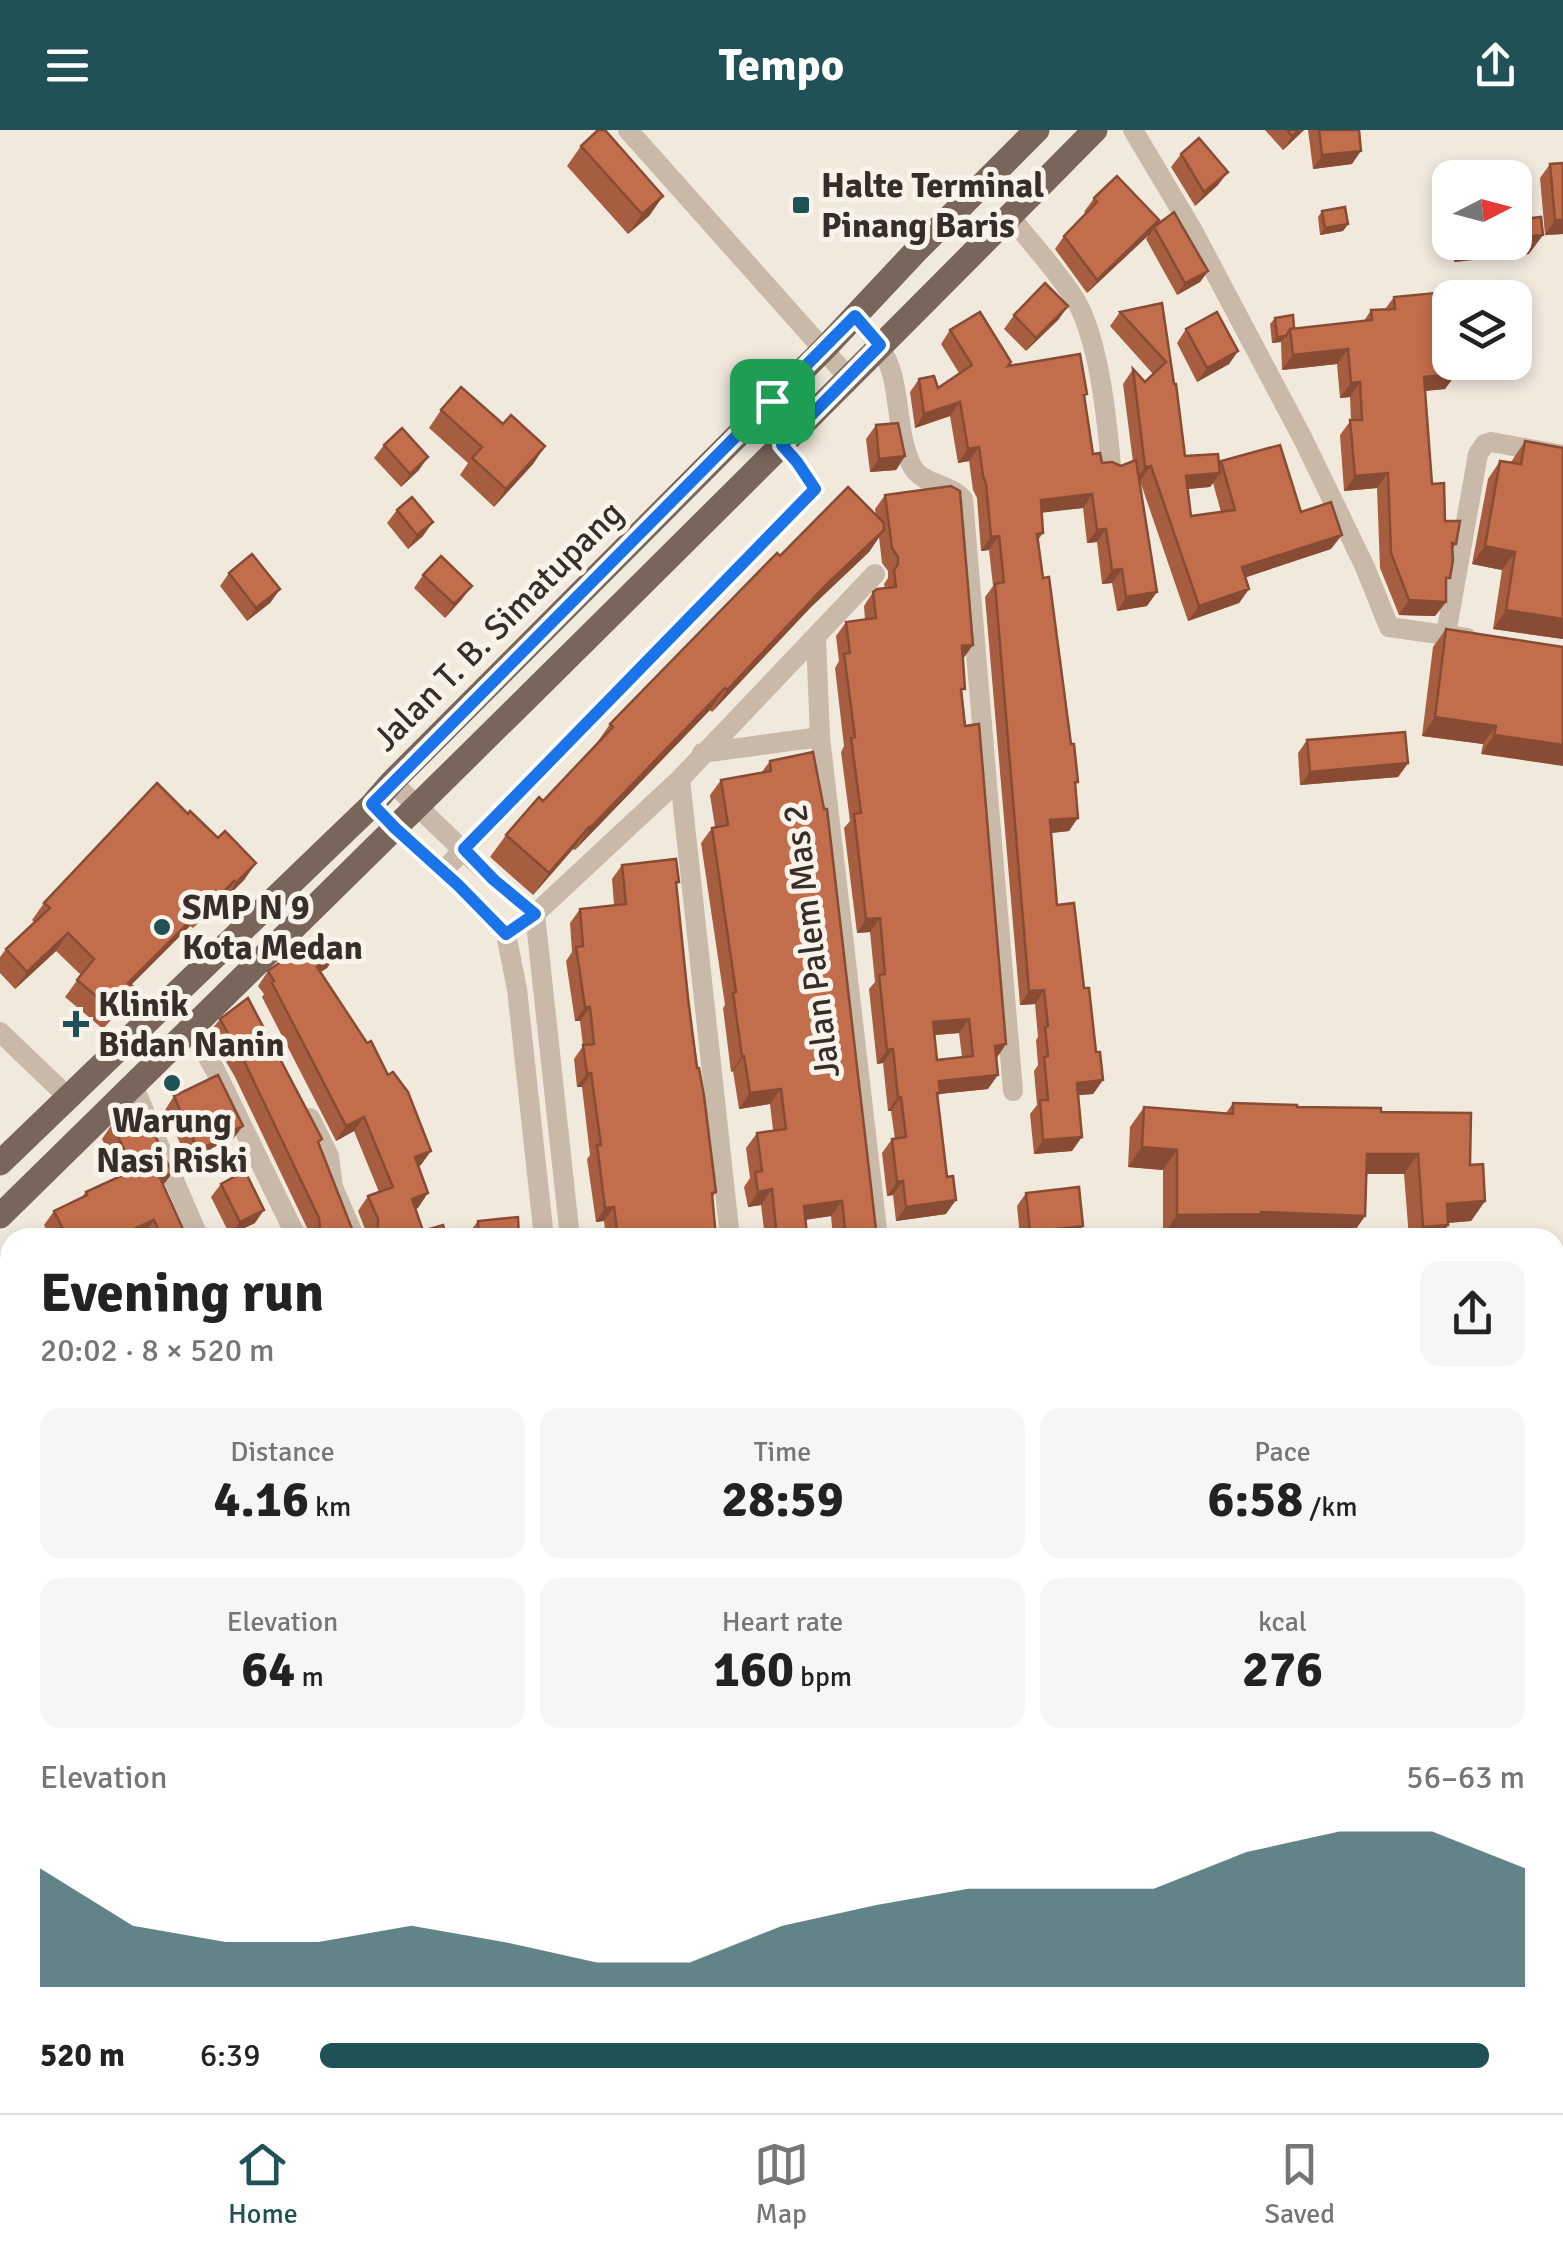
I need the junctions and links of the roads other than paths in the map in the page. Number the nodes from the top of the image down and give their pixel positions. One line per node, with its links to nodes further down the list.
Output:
1 (628, 130): 8 (street)
2 (1037, 130): 6 (main road, Jalan T. B. Simatupang)
3 (1095, 130): 5 (main road, Jalan T. B. Simatupang)
4 (1133, 130): 14 (street)
5 (1010, 216): 7 (main road, Jalan T. B. Simatupang); 12 (street)
6 (855, 316): 7 (street); 8 (main road, Jalan T. B. Simatupang)
7 (880, 345): 9 (main road, Jalan T. B. Simatupang); 31 (street)
8 (825, 348): 9 (street); 20 (main road, Jalan T. B. Simatupang)
9 (848, 376): 10 (main road, Jalan T. B. Simatupang)
10 (782, 445): 22 (main road, Jalan T. B. Simatupang); 24 (street)
11 (1563, 454): 14 (street)
12 (1111, 466)
13 (875, 574): 15 (street)
14 (1446, 634): 16 (street)
15 (816, 637): 17 (street, Jalan Palem Mas 2); 18 (street)
16 (1485, 640)
17 (820, 737): 18 (street); 42 (street, Jalan Palem Mas 2)
18 (702, 753): 19 (street)
19 (680, 778): 26 (street); 41 (street)
20 (392, 782): 21 (main road, Jalan T. B. Simatupang); 22 (street)
21 (372, 804): 23 (street); 32 (main road, Jalan T. B. Simatupang)
22 (417, 806): 23 (main road, Jalan T. B. Simatupang); 24 (street)
23 (395, 828): 25 (street); 28 (main road, Jalan T. B. Simatupang)
24 (464, 849): 25 (street); 26 (street)
25 (443, 871): 27 (street)
26 (535, 914): 27 (street); 40 (street)
27 (506, 934): 39 (street)
28 (191, 1028): 30 (main road, Jalan T. B. Simatupang); 37 (street)
29 (0, 1032): 32 (street)
30 (133, 1085): 35 (main road, Jalan T. B. Simatupang); 36 (street)
31 (1014, 1091)
32 (69, 1098): 34 (main road, Jalan T. B. Simatupang)
33 (305, 1107): 38 (street)
34 (0, 1163)
35 (0, 1216)
36 (195, 1228)
37 (292, 1228)
38 (351, 1228)
39 (543, 1228)
40 (569, 1228)
41 (729, 1228)
42 (877, 1228)

